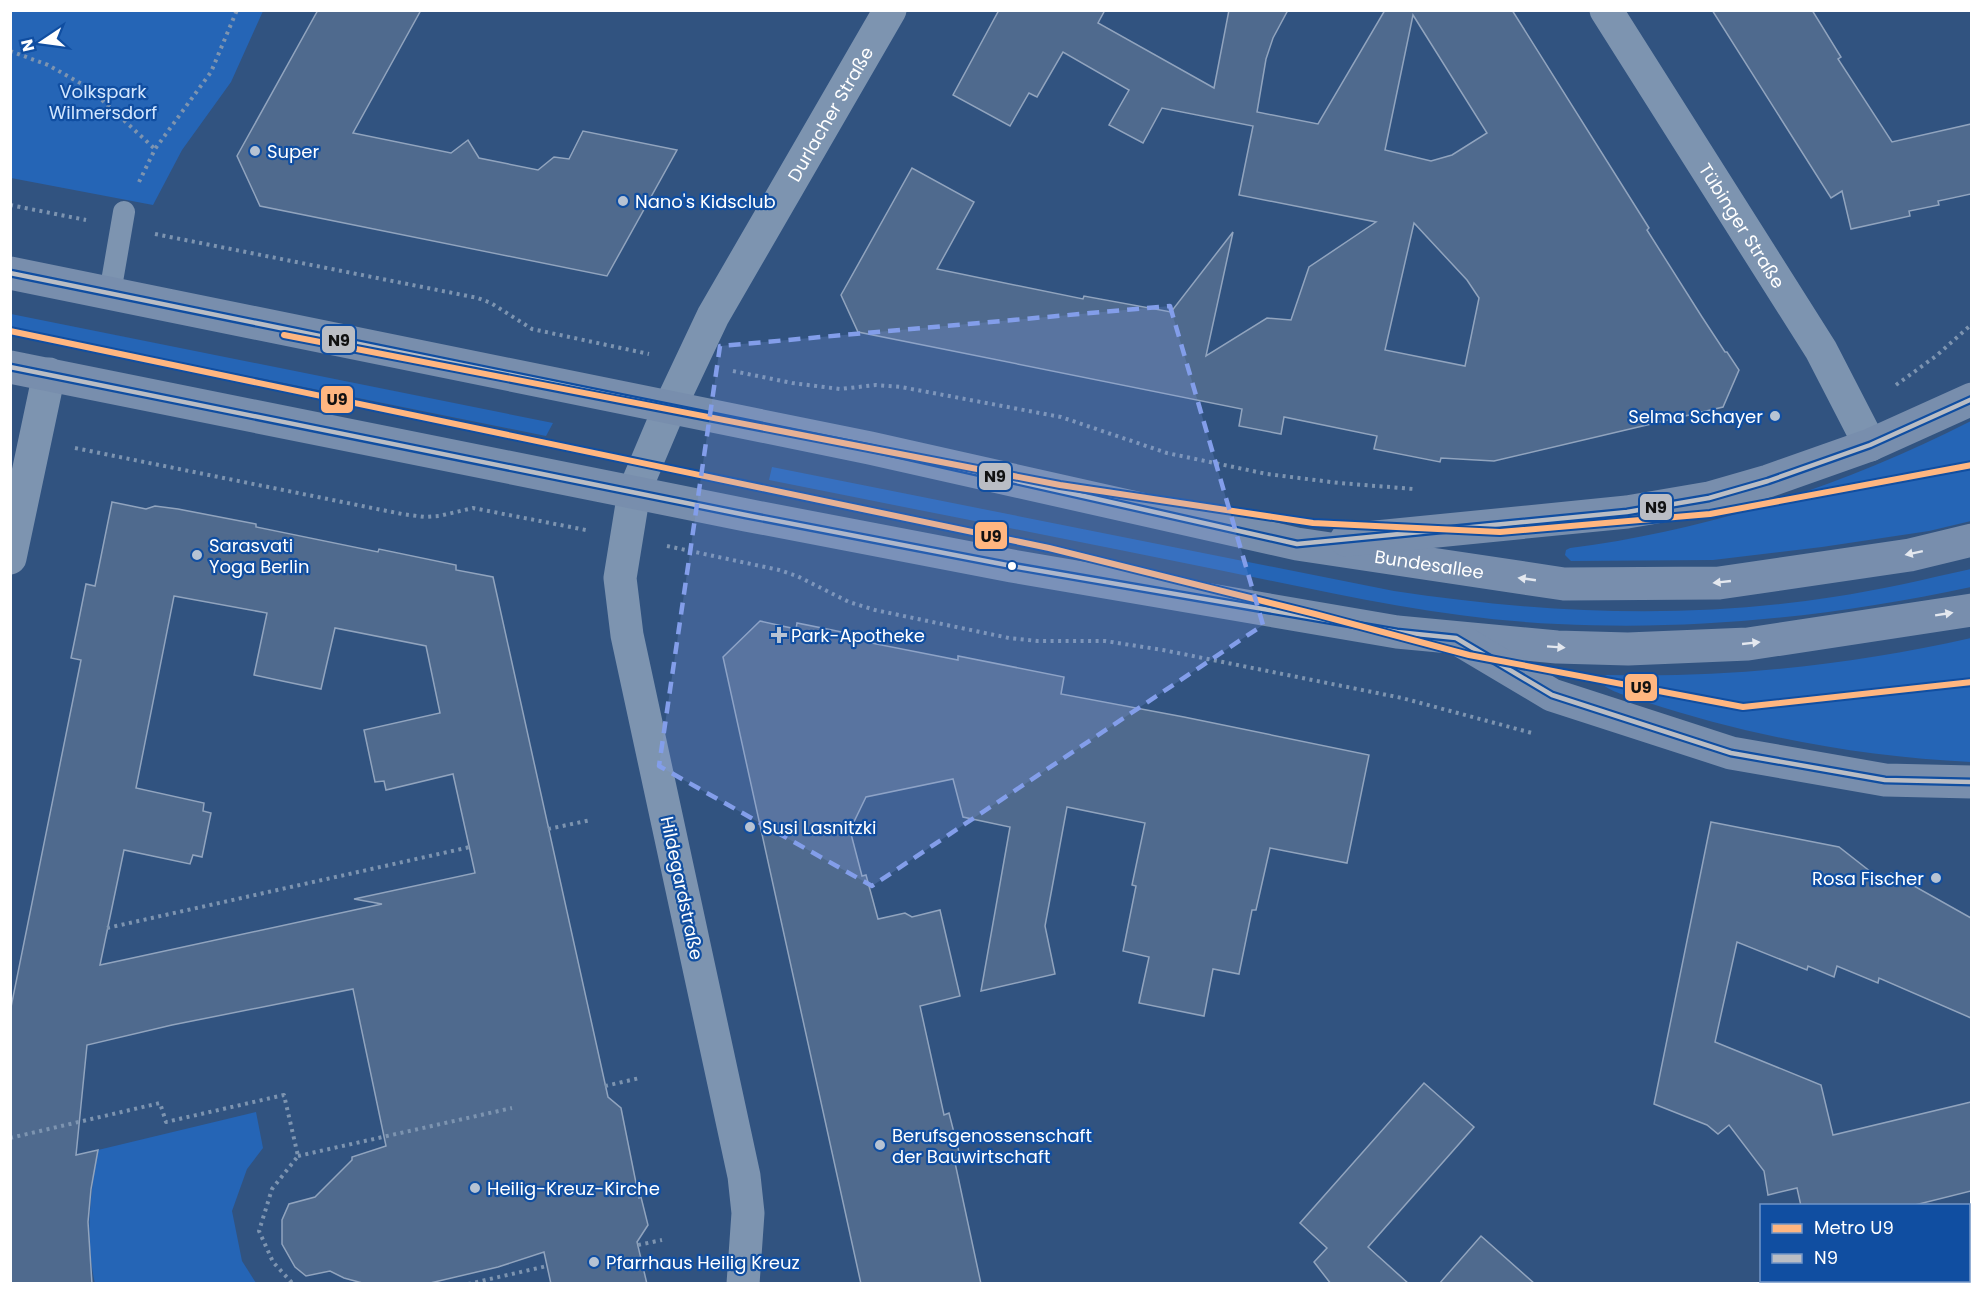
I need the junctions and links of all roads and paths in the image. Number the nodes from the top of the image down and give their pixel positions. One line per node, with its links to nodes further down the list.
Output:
1 (237, 10): 5 (path)
2 (890, 10): 17 (street, Durlacher Straße)
3 (1605, 10): 18 (street, Tübinger Straße)
4 (10, 51): 5 (path)
5 (155, 148): 7 (path)
6 (10, 205): 7 (path)
7 (123, 220): 9 (lane); 11 (path)
8 (10, 273): 9 (main road, Bundesallee)
9 (110, 293): 17 (main road, Bundesallee)
10 (1971, 324): 15 (path)
11 (596, 343)
12 (10, 366): 13 (main road)
13 (49, 374): 21 (main road); 25 (street)
14 (790, 383): 20 (path)
15 (1894, 387)
16 (1971, 399): 18 (main road)
17 (670, 407): 21 (street, Durlacher Straße); 24 (main road, Bundesallee)
18 (1870, 445): 24 (main road)
19 (69, 447): 22 (path)
20 (1423, 490)
21 (634, 492): 28 (main road); 45 (street, Hildegardstraße)
22 (496, 512)
23 (1971, 540): 24 (main road, Bundesallee, one-way to 24)
24 (1297, 544)
25 (10, 558)
26 (755, 564): 29 (path)
27 (1971, 610): 28 (main road, one-way to 27)
28 (1456, 638): 30 (main road)
29 (1540, 736)
30 (1971, 782)
31 (591, 820): 32 (path)
32 (548, 829)
33 (470, 847): 34 (path)
34 (108, 928)
35 (640, 1078): 36 (path)
36 (605, 1086)
37 (512, 1108): 39 (path)
38 (10, 1138): 39 (path)
39 (298, 1156): 43 (path)
40 (662, 1240): 41 (path)
41 (638, 1245)
42 (547, 1266): 44 (path)
43 (293, 1284)
44 (468, 1284)
45 (743, 1284)

